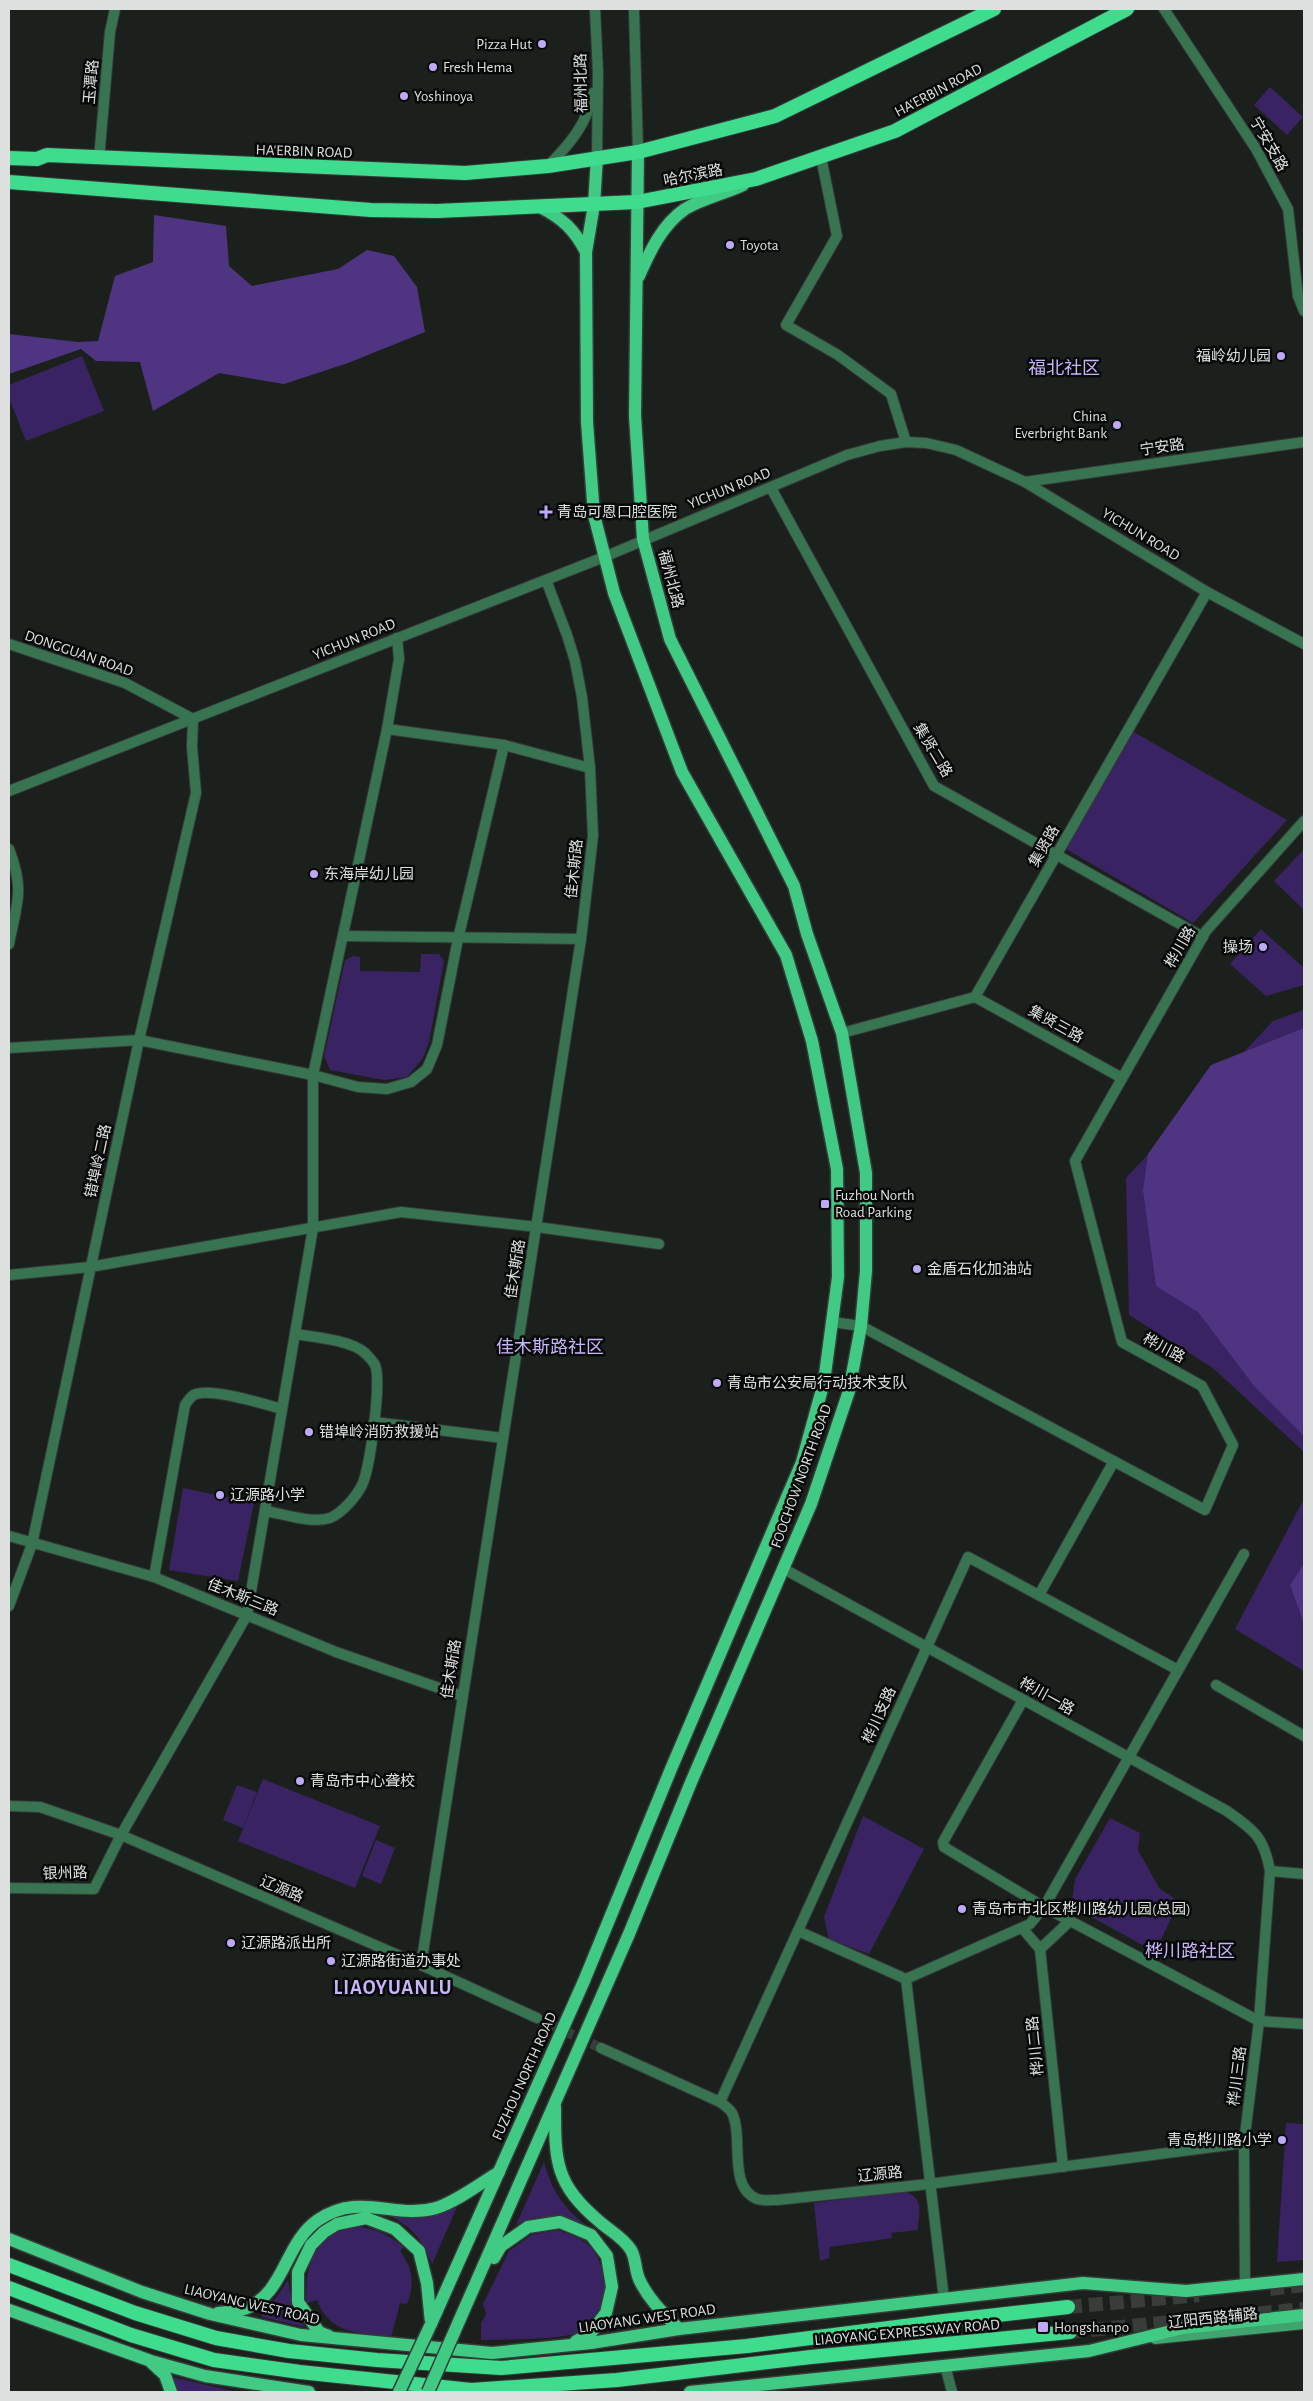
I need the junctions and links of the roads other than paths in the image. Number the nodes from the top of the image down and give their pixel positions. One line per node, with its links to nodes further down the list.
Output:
1 (114, 9): 12 (street, 玉潭路)
2 (596, 9): 7 (street, 福州北路)
3 (634, 9): 8 (street)
4 (994, 9): 8 (highway)
5 (1127, 9): 10 (highway, HA'ERBIN ROAD)
6 (1164, 9): 21 (street, 宁安支路)
7 (598, 72): 9 (street, 福州北路); 13 (street)
8 (638, 152): 9 (highway, HA'ERBIN ROAD); 16 (main road, 福州北路)
9 (597, 157): 13 (highway, HA'ERBIN ROAD); 17 (main road)
10 (821, 157): 14 (highway, HA'ERBIN ROAD); 22 (street)
11 (9, 158): 12 (highway, HA'ERBIN ROAD)
12 (99, 159): 13 (highway, HA'ERBIN ROAD)
13 (548, 166)
14 (756, 179): 16 (highway, 哈尔滨路); 20 (main road)
15 (9, 182): 18 (highway)
16 (637, 202): 17 (highway, 哈尔滨路); 20 (main road, 福州北路)
17 (594, 205): 18 (highway); 19 (main road)
18 (540, 207): 19 (main road)
19 (586, 252): 27 (main road)
20 (637, 281): 26 (main road, 福州北路)
21 (1304, 311)
22 (906, 442): 24 (street, YICHUN ROAD); 25 (street, YICHUN ROAD)
23 (1304, 442): 24 (street, 宁安路)
24 (1025, 482): 29 (street, YICHUN ROAD)
25 (771, 488): 26 (street, YICHUN ROAD); 40 (street, 集贤二路)
26 (644, 539): 27 (street, YICHUN ROAD); 47 (main road, 福州北路)
27 (604, 557): 28 (street, YICHUN ROAD); 57 (main road)
28 (546, 580): 30 (street, YICHUN ROAD); 36 (street, 佳木斯路)
29 (1207, 592): 32 (street, YICHUN ROAD); 40 (street, 集贤路)
30 (397, 638): 33 (street, YICHUN ROAD); 34 (street)
31 (9, 644): 33 (street, DONGGUAN ROAD)
32 (1304, 644)
33 (193, 719): 37 (street, YICHUN ROAD); 48 (street, 错埠岭二路)
34 (387, 730): 35 (street); 41 (street)
35 (504, 745): 36 (street); 43 (street)
36 (590, 768): 44 (street, 佳木斯路)
37 (9, 791)
38 (1304, 821): 42 (street, 桦川路)
39 (9, 849): 45 (street)
40 (1056, 855): 42 (street, 集贤二路); 46 (street, 集贤路)
41 (344, 936): 43 (street); 50 (street)
42 (1203, 937): 51 (street, 桦川路)
43 (458, 939): 44 (street); 50 (street)
44 (581, 939): 52 (street, 佳木斯路)
45 (9, 944)
46 (975, 997): 47 (street); 51 (street, 集贤三路)
47 (842, 1033): 58 (main road, FOOCHOW NORTH ROAD)
48 (139, 1040): 49 (street); 50 (street); 55 (street, 错埠岭二路)
49 (9, 1048)
50 (313, 1075): 53 (street)
51 (1122, 1078): 63 (street, 桦川路)
52 (537, 1227): 53 (street); 54 (street); 62 (street, 佳木斯路)
53 (313, 1228): 55 (street); 59 (street)
54 (659, 1244)
55 (90, 1267): 56 (street); 66 (street, 错埠岭二路)
56 (9, 1275)
57 (832, 1322): 58 (street, 桦川路); 100 (main road, FUZHOU NORTH ROAD)
58 (861, 1326): 63 (street, 桦川路); 68 (main road, FOOCHOW NORTH ROAD)
59 (295, 1334): 60 (street); 61 (street)
60 (282, 1409): 64 (street); 69 (street)
61 (374, 1422): 62 (street); 64 (street)
62 (503, 1438): 76 (street, 佳木斯路)
63 (1114, 1461): 70 (street)
64 (265, 1511): 72 (street)
65 (9, 1536): 66 (street, 佳木斯三路)
66 (32, 1544): 69 (street, 佳木斯三路); 71 (street, 错埠岭二路)
67 (1244, 1554): 74 (street)
68 (784, 1569): 73 (street, 桦川一路); 96 (main road)
69 (154, 1577): 72 (street, 佳木斯三路)
70 (1039, 1595): 73 (street, 桦川支路); 74 (street, 桦川支路)
71 (9, 1606)
72 (247, 1615): 76 (street, 佳木斯三路); 81 (street)
73 (927, 1646): 77 (street, 桦川一路); 88 (street, 桦川支路)
74 (1178, 1670): 79 (street)
75 (1216, 1685): 78 (street)
76 (462, 1696): 90 (street, 佳木斯路)
77 (1023, 1700): 79 (street, 桦川一路); 85 (street)
78 (1304, 1736)
79 (1128, 1758): 82 (street, 桦川一路); 85 (street)
80 (9, 1806): 81 (street, 辽源路)
81 (121, 1835): 84 (street, 银州路); 90 (street, 辽源路)
82 (1270, 1871): 83 (street); 93 (street, 桦川三路)
83 (1304, 1874)
84 (9, 1888)
85 (1044, 1907): 86 (street); 87 (street)
86 (1070, 1921): 89 (street); 93 (street)
87 (1022, 1928): 89 (street); 91 (street)
88 (798, 1931): 91 (street); 97 (street, 桦川支路)
89 (1040, 1949): 99 (street, 桦川二路)
90 (421, 1965): 92 (street, 辽源路)
91 (906, 1979): 101 (street)
92 (537, 2018)
93 (1259, 2020): 94 (street); 98 (street, 桦川三路)
94 (1304, 2024)
95 (601, 2048): 97 (street, 辽源路)
96 (555, 2101): 112 (main road); 115 (main road)
97 (720, 2102): 101 (street, 辽源路)
98 (1244, 2143): 99 (street, 辽源路); 105 (street, 桦川三路)
99 (1063, 2166): 101 (street, 辽源路)
100 (499, 2172): 110 (main road); 113 (main road, FUZHOU NORTH ROAD)
101 (929, 2184): 107 (street)
102 (9, 2240): 110 (main road, LIAOYANG WEST ROAD)
103 (9, 2265): 108 (highway, LIAOYANG EXPRESSWAY ROAD)
104 (1304, 2279): 105 (main road, LIAOYANG WEST ROAD)
105 (1245, 2285): 107 (main road, LIAOYANG WEST ROAD)
106 (9, 2288): 116 (highway, LIAOYANG EXPRESSWAY ROAD)
107 (944, 2299): 115 (main road, LIAOYANG WEST ROAD)
108 (1068, 2308)
109 (9, 2310): 120 (main road)
110 (210, 2314): 117 (main road, LIAOYANG WEST ROAD)
111 (1304, 2315): 118 (main road)
112 (460, 2319): 119 (main road); 127 (main road, bridge)
113 (431, 2324): 117 (main road); 126 (main road, FUZHOU NORTH ROAD, bridge)
114 (1304, 2324): 118 (main road, 辽阳西路辅路)
115 (679, 2329): 119 (main road, LIAOYANG WEST ROAD)
116 (1070, 2332)
117 (336, 2339): 119 (main road, LIAOYANG WEST ROAD)
118 (1124, 2343): 121 (main road)
119 (566, 2346)
120 (151, 2361): 122 (main road); 123 (main road)
121 (948, 2365): 128 (main road); 129 (street)
122 (264, 2385): 124 (main road); 125 (main road)
123 (172, 2392)
124 (252, 2392)
125 (309, 2392)
126 (400, 2392)
127 (428, 2392)
128 (690, 2392)
129 (952, 2392)

